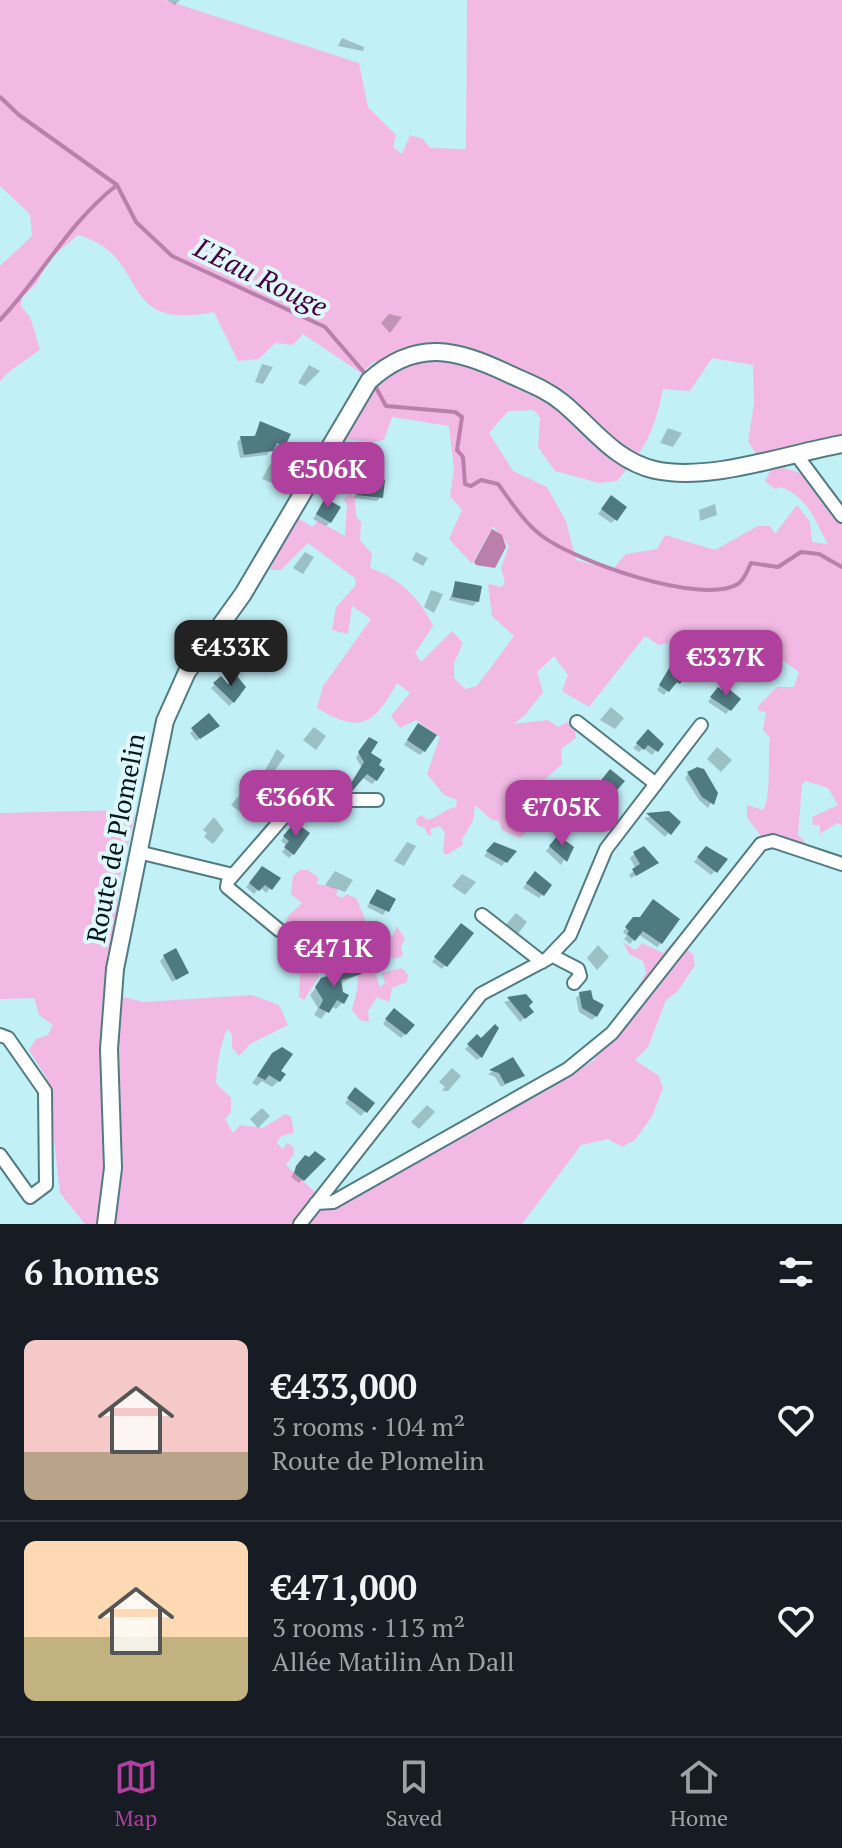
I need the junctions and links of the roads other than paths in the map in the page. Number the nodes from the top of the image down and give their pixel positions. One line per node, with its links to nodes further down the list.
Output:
1 (842, 444): 2 (street)
2 (795, 453): 3 (street); 8 (street, Route de Plomelin)
3 (842, 516)
4 (577, 722): 6 (street)
5 (701, 725): 6 (street)
6 (656, 784): 13 (street)
7 (377, 800): 10 (street)
8 (138, 852): 10 (street); 18 (street, Route de Plomelin)
9 (842, 864): 17 (street)
10 (233, 875): 12 (street)
11 (482, 915): 13 (street)
12 (279, 930)
13 (547, 958): 14 (street); 17 (street)
14 (574, 983)
15 (0, 1035): 16 (street)
16 (0, 1155)
17 (316, 1203): 19 (street)
18 (106, 1224)
19 (300, 1224)

